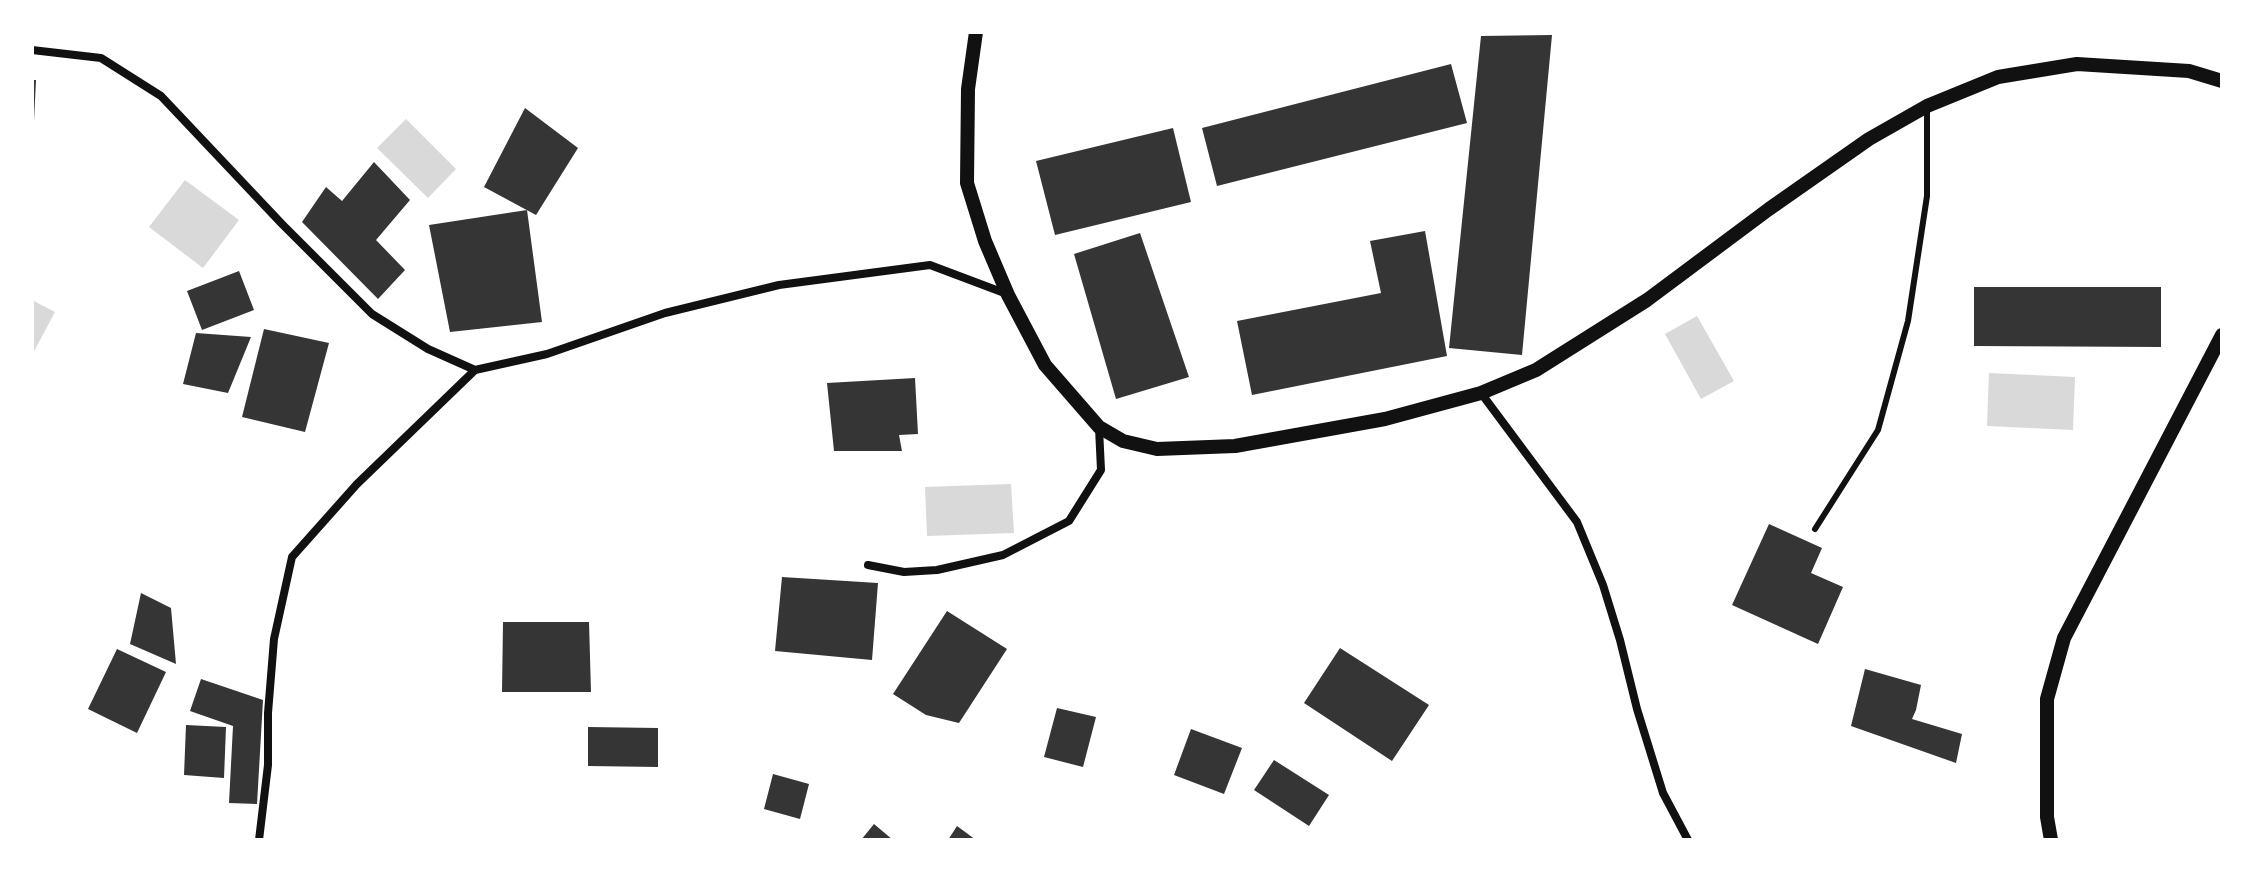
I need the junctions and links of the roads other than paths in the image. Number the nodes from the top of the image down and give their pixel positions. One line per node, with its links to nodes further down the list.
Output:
1 (976, 32): 5 (street)
2 (32, 50): 7 (street)
3 (2222, 81): 4 (street)
4 (1927, 106): 8 (street); 10 (lane)
5 (1008, 295): 7 (street); 9 (street)
6 (2222, 335): 14 (street)
7 (475, 370): 12 (street)
8 (1481, 393): 9 (street); 13 (street)
9 (1099, 427): 11 (street)
10 (1815, 529)
11 (868, 565)
12 (259, 840)
13 (1688, 840)
14 (2051, 840)

